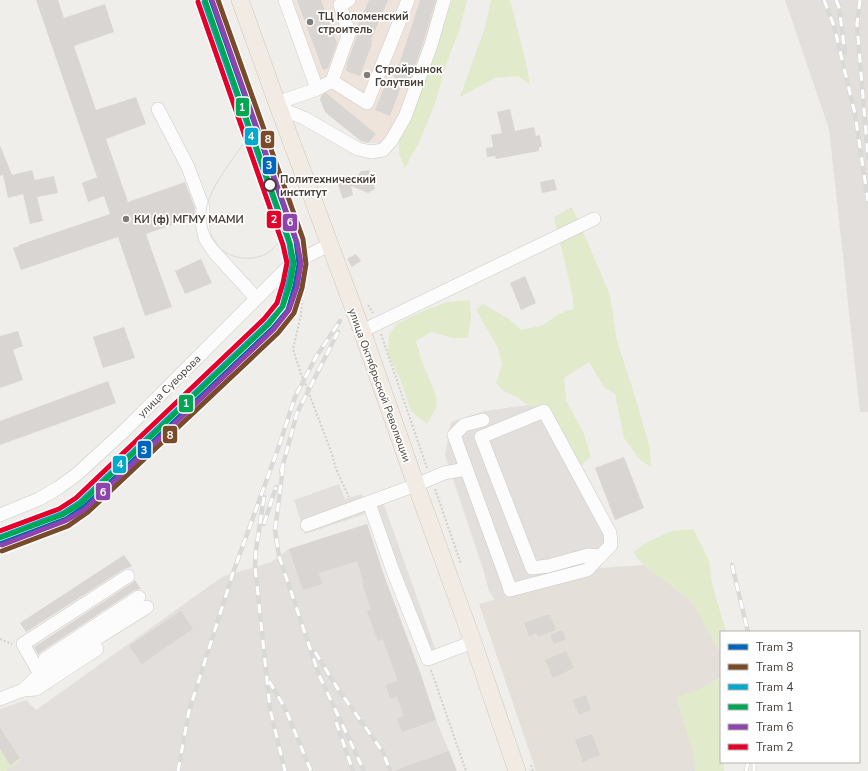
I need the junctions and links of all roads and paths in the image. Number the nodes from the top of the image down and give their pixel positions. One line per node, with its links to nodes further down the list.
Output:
1 (196, 0): 13 (path)
2 (240, 0): 9 (main road, улица Октябрьской Революции)
3 (285, 0): 8 (street)
4 (349, 0): 7 (street)
5 (408, 0): 7 (street)
6 (444, 0): 9 (street)
7 (332, 81): 8 (street)
8 (317, 89): 9 (street)
9 (277, 103): 12 (main road, улица Октябрьской Революции)
10 (158, 109): 15 (street)
11 (594, 219): 16 (street)
12 (329, 244): 14 (street, улица Суворова); 16 (main road, улица Октябрьской Революции)
13 (292, 253)
14 (305, 257): 15 (street, улица Суворова); 21 (path)
15 (256, 298): 22 (street, улица Суворова)
16 (362, 331): 19 (main road, улица Октябрьской Революции)
17 (483, 420): 18 (street)
18 (466, 469): 19 (street); 24 (street)
19 (416, 485): 20 (street); 27 (main road, улица Октябрьской Революции)
20 (369, 503): 21 (street); 29 (street)
21 (354, 509): 23 (street)
22 (0, 516)
23 (307, 526)
24 (601, 556): 24 (street)
25 (128, 576): 30 (street)
26 (86, 632): 28 (street); 30 (street); 31 (street)
27 (473, 642): 29 (street); 34 (main road, улица Октябрьской Революции)
28 (44, 659)
29 (428, 659): 33 (path)
30 (40, 674): 31 (street)
31 (23, 690): 32 (street)
32 (0, 699)
33 (466, 771)
34 (517, 771)

